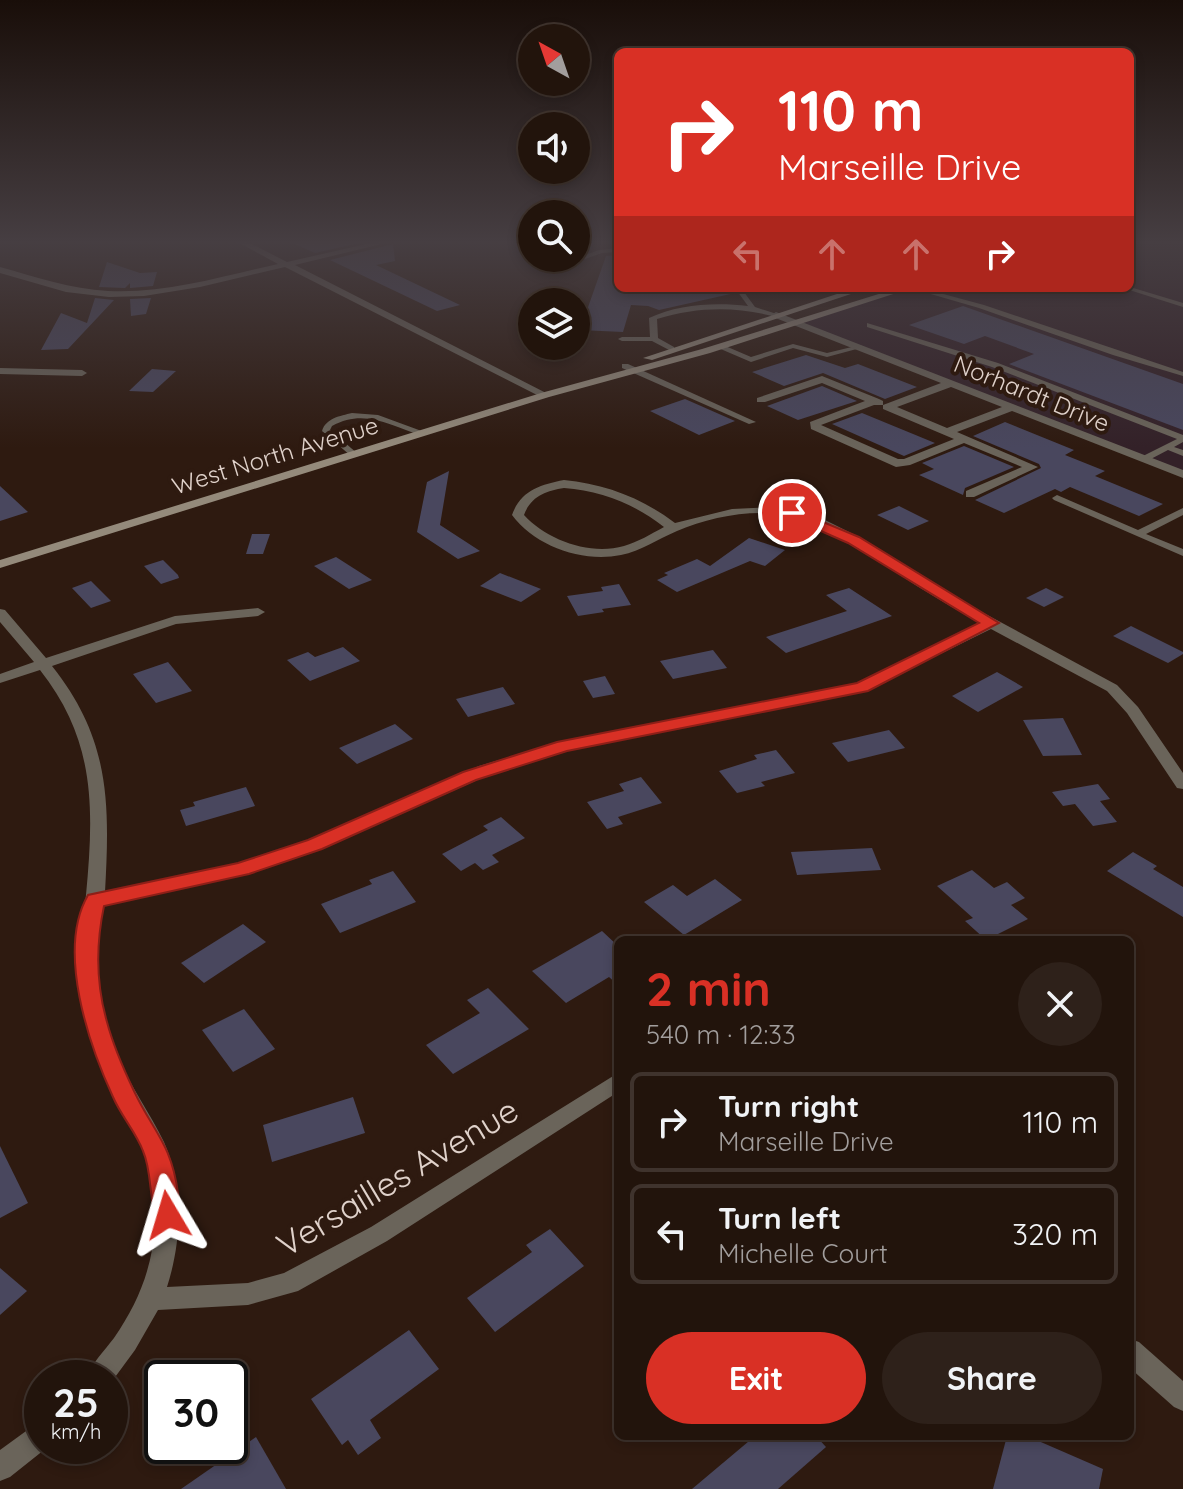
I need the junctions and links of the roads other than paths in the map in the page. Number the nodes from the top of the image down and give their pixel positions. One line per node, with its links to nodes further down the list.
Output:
1 (377, 309): 21 (street)
2 (679, 309): 11 (lane)
3 (759, 309): 7 (lane)
4 (794, 309): 7 (main road, West North Avenue)
5 (841, 309): 8 (main road, West North Avenue)
6 (990, 309): 18 (lane)
7 (776, 315): 8 (street, Norhardt Drive); 14 (main road, West North Avenue)
8 (798, 323): 12 (main road, West North Avenue); 13 (street, Norhardt Drive)
9 (870, 325): 29 (lane)
10 (622, 339): 11 (lane)
11 (654, 339): 14 (lane)
12 (720, 347): 13 (lane); 16 (main road, West North Avenue)
13 (860, 347): 20 (street, Norhardt Drive)
14 (671, 349): 16 (main road, West North Avenue)
15 (1183, 367): 18 (lane)
16 (630, 368): 21 (main road, West North Avenue); 26 (lane)
17 (0, 371): 19 (street)
18 (1178, 372)
19 (82, 373)
20 (952, 383): 24 (street); 25 (street, Norhardt Drive)
21 (545, 395): 28 (main road, West North Avenue)
22 (761, 400): 23 (street)
23 (875, 401): 24 (street); 30 (street)
24 (887, 407): 27 (street)
25 (1012, 407): 27 (street); 34 (street, Norhardt Drive)
26 (752, 422)
27 (946, 432): 30 (street)
28 (423, 433): 33 (main road, West North Avenue); 33 (lane)
29 (1183, 438): 31 (lane)
30 (964, 439): 36 (street)
31 (1167, 447): 32 (lane); 34 (lane)
32 (1183, 453)
33 (354, 454): 42 (main road, West North Avenue)
34 (1144, 459): 35 (street, Norhardt Drive)
35 (1183, 474)
36 (970, 494)
37 (1057, 498): 40 (lane)
38 (1183, 511): 40 (lane)
39 (673, 528): 39 (street); 45 (street)
40 (1138, 534): 41 (lane)
41 (1183, 553)
42 (0, 564)
43 (258, 612): 46 (street)
44 (0, 613): 46 (street)
45 (991, 623): 48 (street); 49 (street)
46 (44, 664): 47 (street); 49 (street)
47 (0, 679)
48 (1183, 784)
49 (95, 900): 51 (street)
50 (614, 1084): 51 (street, Versailles Avenue)
51 (151, 1299): 53 (street)
52 (1134, 1355): 54 (street)
53 (113, 1360)
54 (1183, 1398)
55 (24, 1449): 56 (street)
56 (0, 1467)

